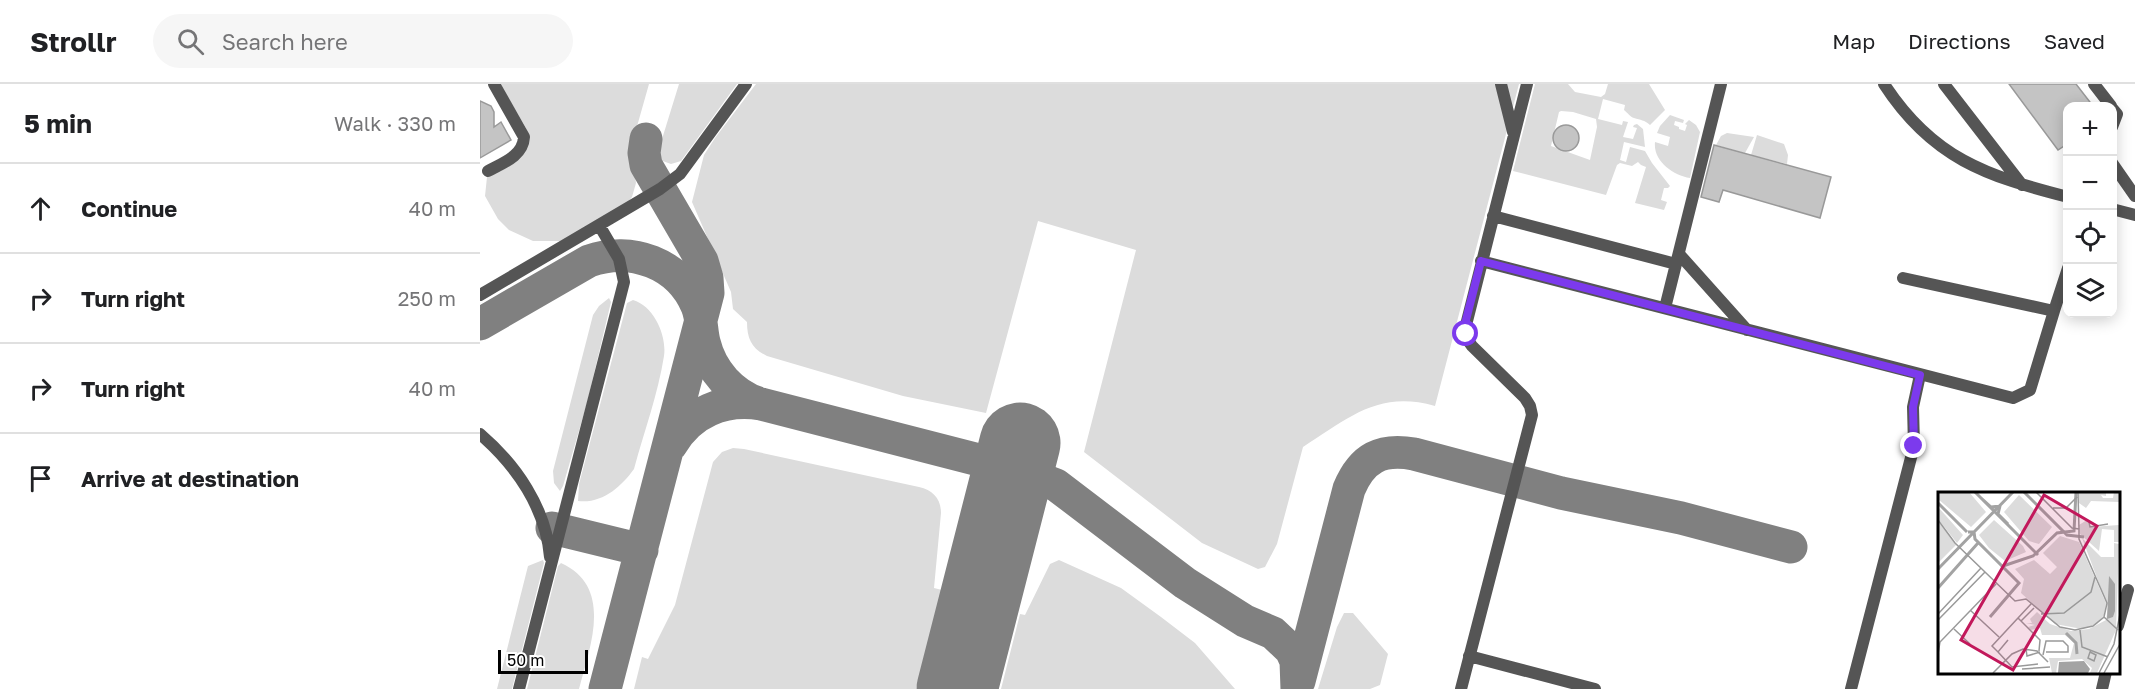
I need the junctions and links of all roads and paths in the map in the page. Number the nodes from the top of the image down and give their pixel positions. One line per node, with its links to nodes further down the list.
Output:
1 (494, 84): 12 (street)
2 (746, 84): 19 (street)
3 (1501, 84): 10 (street)
4 (1527, 84): 10 (street)
5 (1721, 84): 20 (street)
6 (1944, 84): 13 (street)
7 (2094, 84): 9 (street)
8 (1888, 86): 13 (street)
9 (2108, 102)
10 (1514, 136): 18 (street)
11 (2117, 170): 15 (street)
12 (488, 171)
13 (2022, 185): 14 (street)
14 (2063, 196)
15 (2135, 196)
16 (2116, 210): 17 (street)
17 (2135, 215)
18 (1493, 216): 20 (street); 21 (street)
19 (600, 225): 24 (street); 30 (street)
20 (1677, 259): 25 (street); 27 (street)
21 (1481, 261): 25 (street); 33 (street)
22 (1903, 278): 26 (street)
23 (2063, 280): 26 (street)
24 (480, 295)
25 (1665, 308): 27 (street)
26 (2054, 310): 28 (street)
27 (1747, 330): 28 (street)
28 (1920, 375): 38 (street)
29 (480, 434): 30 (street)
30 (551, 565): 35 (street)
31 (2128, 590): 32 (street)
32 (2120, 619)
33 (1469, 656): 36 (street); 37 (street)
34 (2106, 674): 39 (street)
35 (519, 689)
36 (1461, 689)
37 (1595, 689)
38 (1851, 689)
39 (2102, 689)

